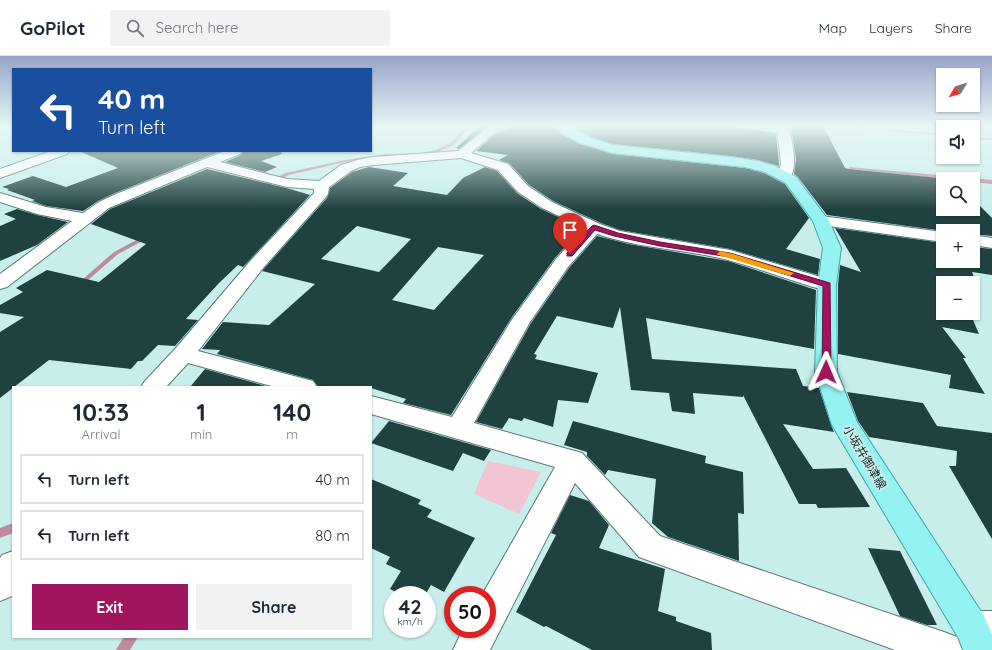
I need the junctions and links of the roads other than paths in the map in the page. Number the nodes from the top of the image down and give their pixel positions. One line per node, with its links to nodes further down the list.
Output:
1 (56, 154): 7 (street)
2 (229, 154): 6 (street)
3 (462, 154): 9 (street); 13 (street)
4 (657, 154): 8 (main road, 小坂井御津線)
5 (787, 154): 8 (street)
6 (207, 163): 9 (street); 11 (street)
7 (0, 174)
8 (785, 175): 12 (main road, 小坂井御津線)
9 (322, 185): 19 (street)
10 (0, 197): 11 (street)
11 (87, 218): 17 (street)
12 (821, 221): 14 (street); 18 (main road, 小坂井御津線)
13 (594, 227): 18 (street); 23 (street)
14 (936, 236)
15 (980, 241): 16 (street)
16 (992, 243)
17 (0, 283)
18 (827, 285): 28 (main road, 小坂井御津線)
19 (183, 354): 20 (street); 21 (street)
20 (154, 386)
21 (301, 386)
22 (372, 405): 23 (street)
23 (458, 428): 24 (street)
24 (572, 461): 27 (street); 31 (street)
25 (12, 567): 26 (street)
26 (0, 585)
27 (496, 603)
28 (982, 636)
29 (477, 638): 30 (street)
30 (471, 650)
31 (944, 650)

